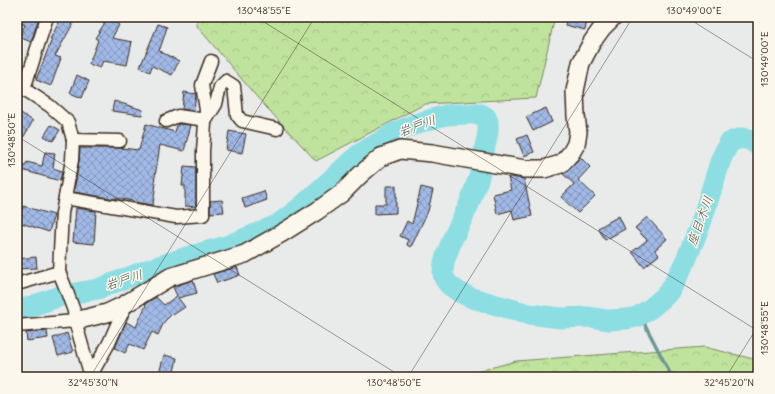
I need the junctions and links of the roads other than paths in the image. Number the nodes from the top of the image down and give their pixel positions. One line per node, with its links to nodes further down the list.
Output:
1 (48, 17): 4 (street)
2 (612, 17): 13 (street)
3 (211, 61): 5 (street)
4 (21, 88): 8 (street)
5 (206, 120): 6 (street); 7 (street); 10 (street)
6 (166, 121)
7 (277, 129)
8 (72, 140): 9 (street); 10 (street)
9 (120, 141)
10 (65, 198): 11 (street)
11 (58, 272): 12 (street); 14 (street)
12 (17, 284)
13 (127, 302): 14 (street); 16 (street)
14 (74, 316): 15 (street); 16 (street)
15 (17, 326)
16 (91, 376)

